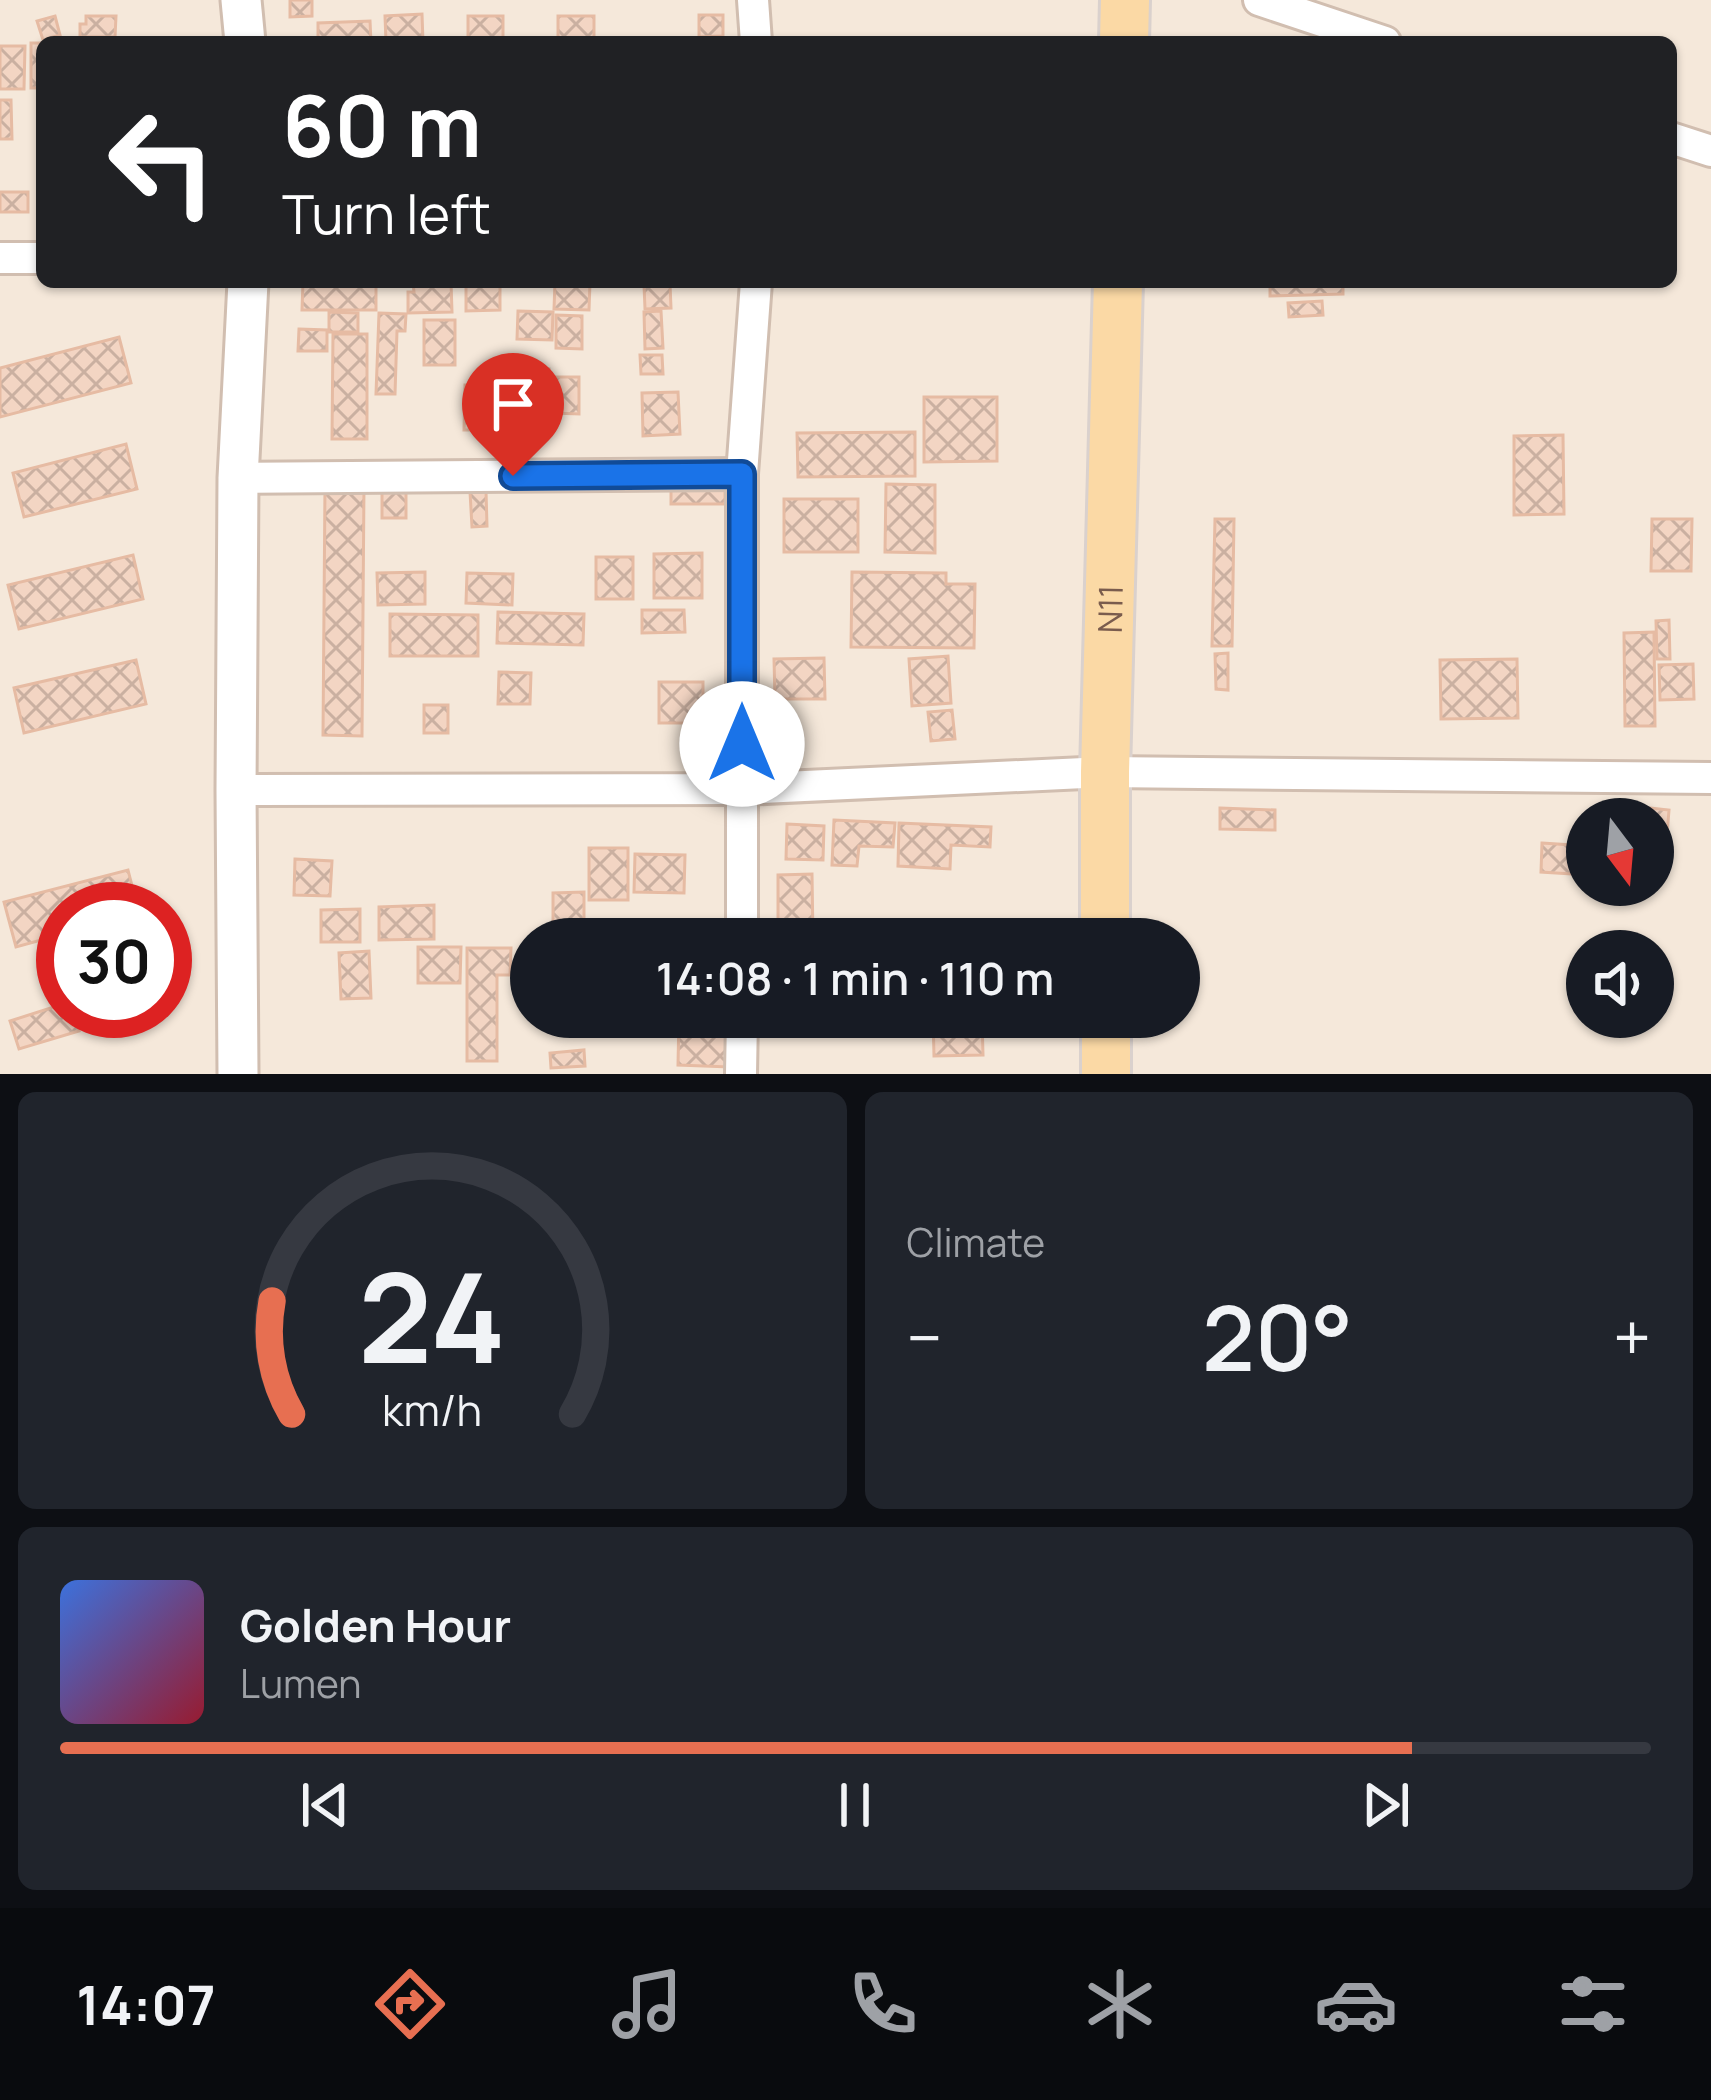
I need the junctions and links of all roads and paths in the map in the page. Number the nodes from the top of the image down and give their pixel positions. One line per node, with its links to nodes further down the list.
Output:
1 (241, 0): 5 (street)
2 (753, 0): 6 (street)
3 (1125, 0): 7 (main road)
4 (1259, 0): 8 (street)
5 (244, 36)
6 (756, 36)
7 (1124, 36)
8 (1367, 36)
9 (1677, 140): 10 (street)
10 (1711, 151)
11 (0, 258): 12 (street)
12 (36, 258)
13 (248, 288): 17 (street)
14 (755, 288): 16 (street)
15 (1118, 288): 18 (main road, N11)
16 (742, 474): 17 (street); 20 (street)
17 (238, 478): 21 (street)
18 (1105, 772): 19 (street); 20 (street); 23 (main road, N11)
19 (1711, 778)
20 (743, 789): 21 (street); 22 (street)
21 (236, 790): 26 (street)
22 (742, 918)
23 (1106, 918)
24 (742, 1038): 27 (street)
25 (1106, 1038): 28 (main road)
26 (238, 1074)
27 (742, 1074)
28 (1106, 1074)

